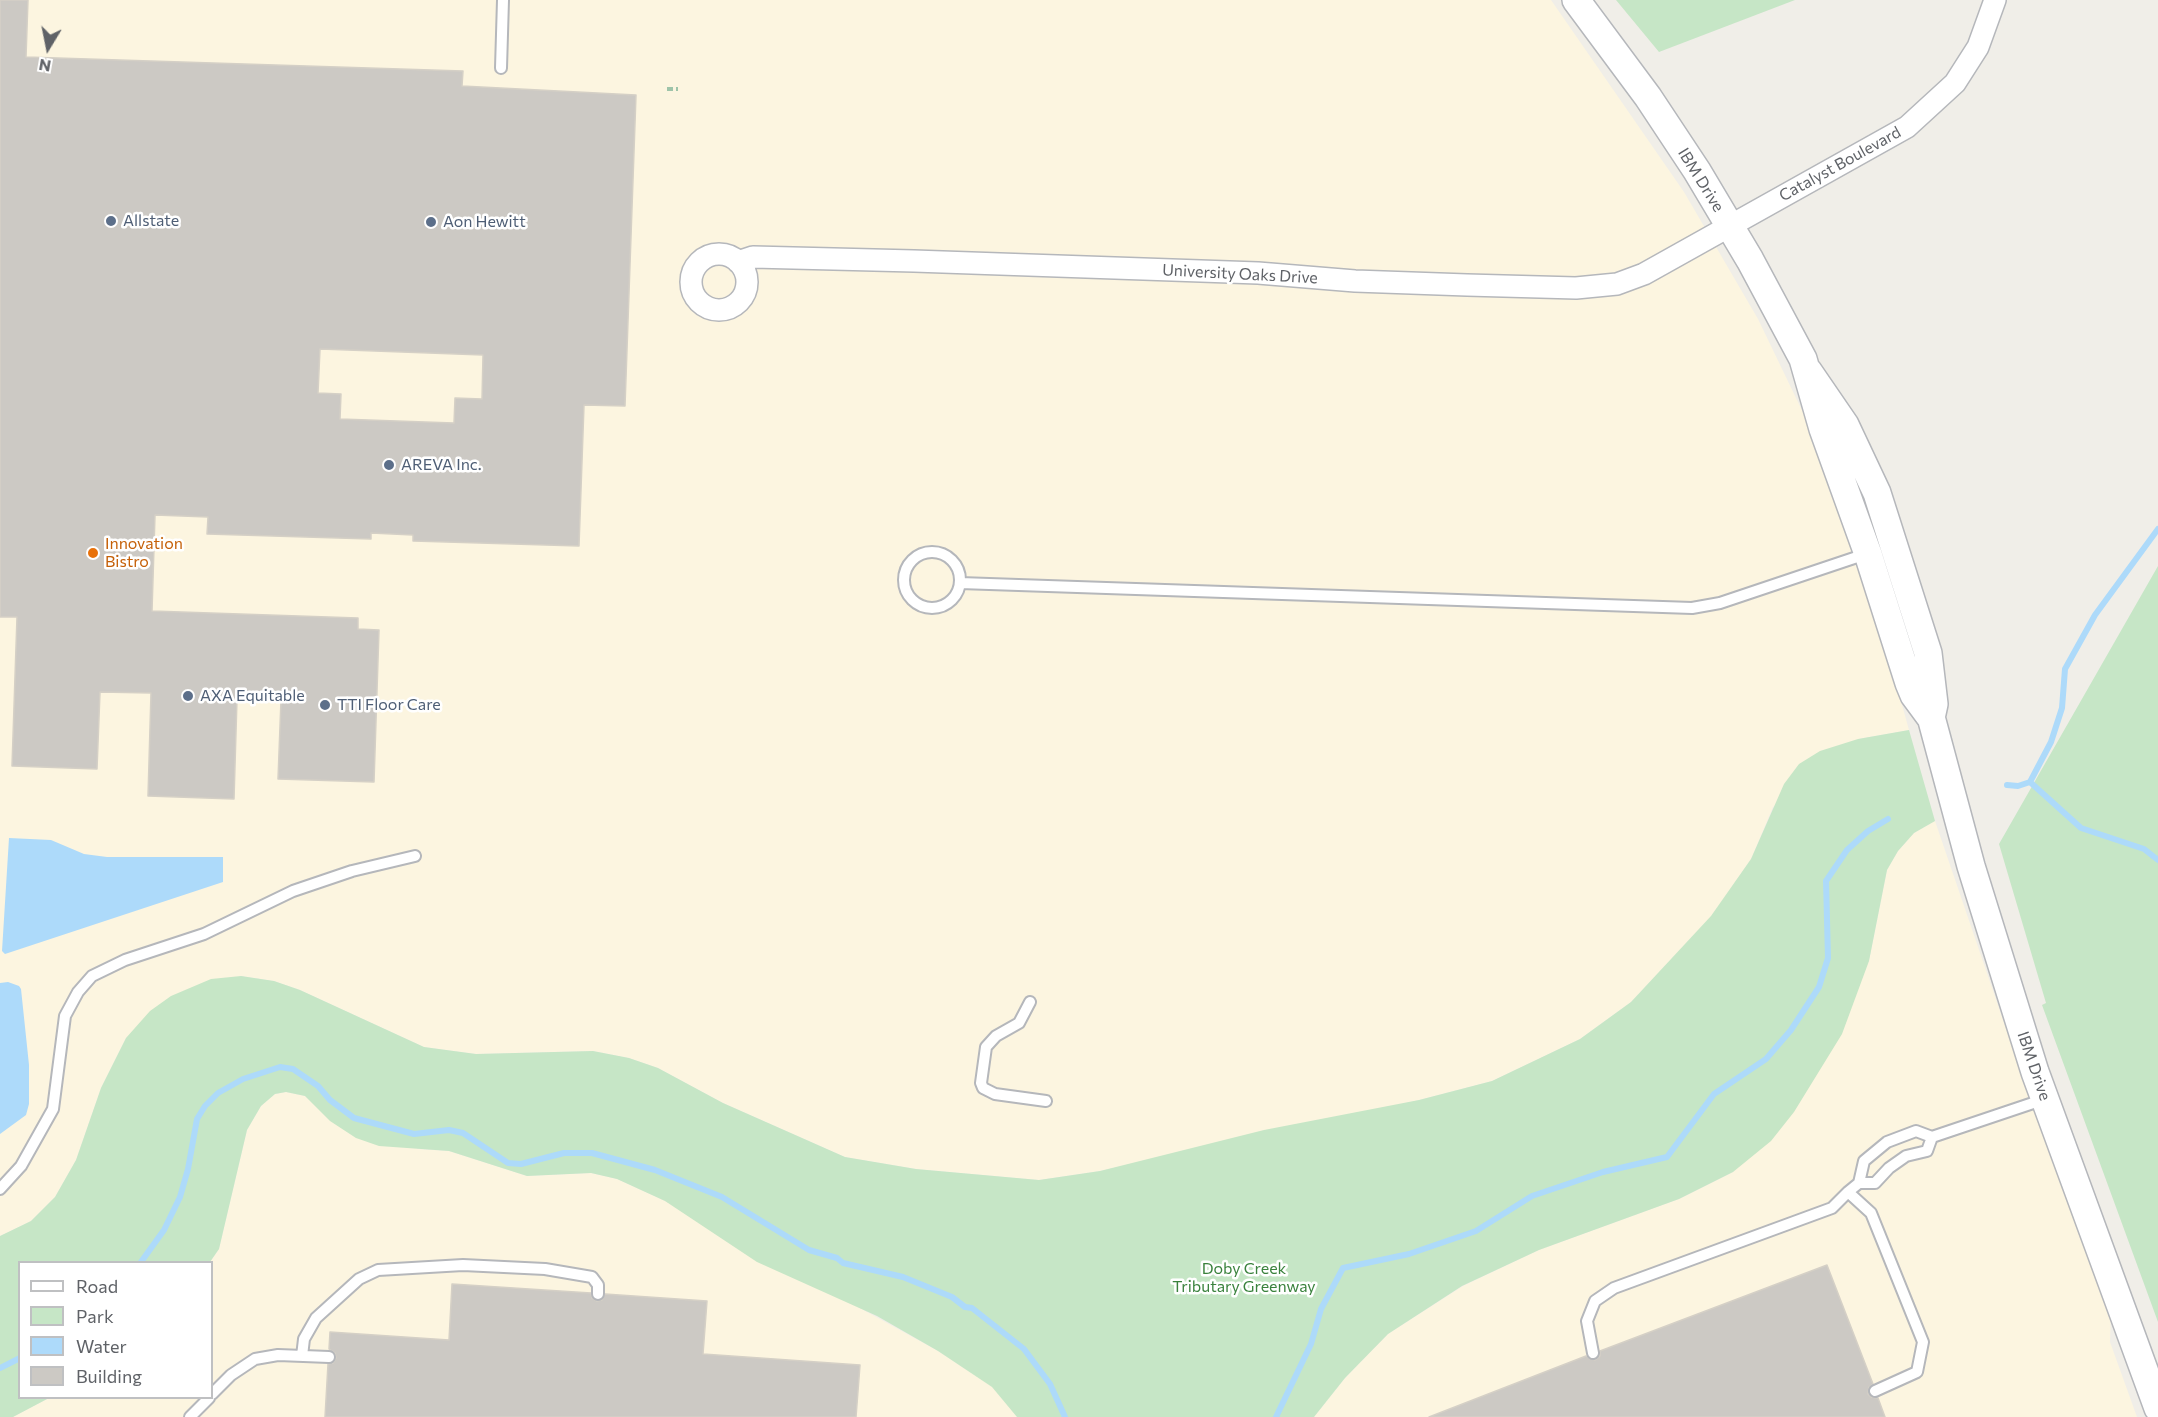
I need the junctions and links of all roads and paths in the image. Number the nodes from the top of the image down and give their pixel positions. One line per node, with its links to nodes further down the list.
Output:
1 (503, 0): 4 (lane)
2 (1576, 0): 7 (street, IBM Drive)
3 (1995, 0): 7 (street, Catalyst Boulevard)
4 (501, 68)
5 (667, 89): 6 (path)
6 (678, 89)
7 (1730, 226): 8 (street, University Oaks Drive); 9 (street, IBM Drive)
8 (738, 262)
9 (1808, 371): 10 (street, IBM Drive); 12 (street, IBM Drive)
10 (1868, 554): 11 (lane); 12 (street, IBM Drive)
11 (960, 583): 11 (lane)
12 (1931, 718): 15 (street, IBM Drive)
13 (415, 856): 19 (lane)
14 (1030, 1002): 16 (lane)
15 (2046, 1099): 17 (lane); 28 (street, IBM Drive)
16 (1046, 1101)
17 (1932, 1137): 18 (lane); 18 (lane)
18 (1859, 1183): 20 (lane)
19 (0, 1189)
20 (1848, 1192): 22 (lane); 25 (lane)
21 (598, 1294): 23 (lane)
22 (1593, 1353)
23 (302, 1356): 24 (lane); 26 (lane)
24 (328, 1357)
25 (1875, 1391)
26 (213, 1393)
27 (207, 1399): 29 (lane)
28 (2158, 1408)
29 (190, 1417)

